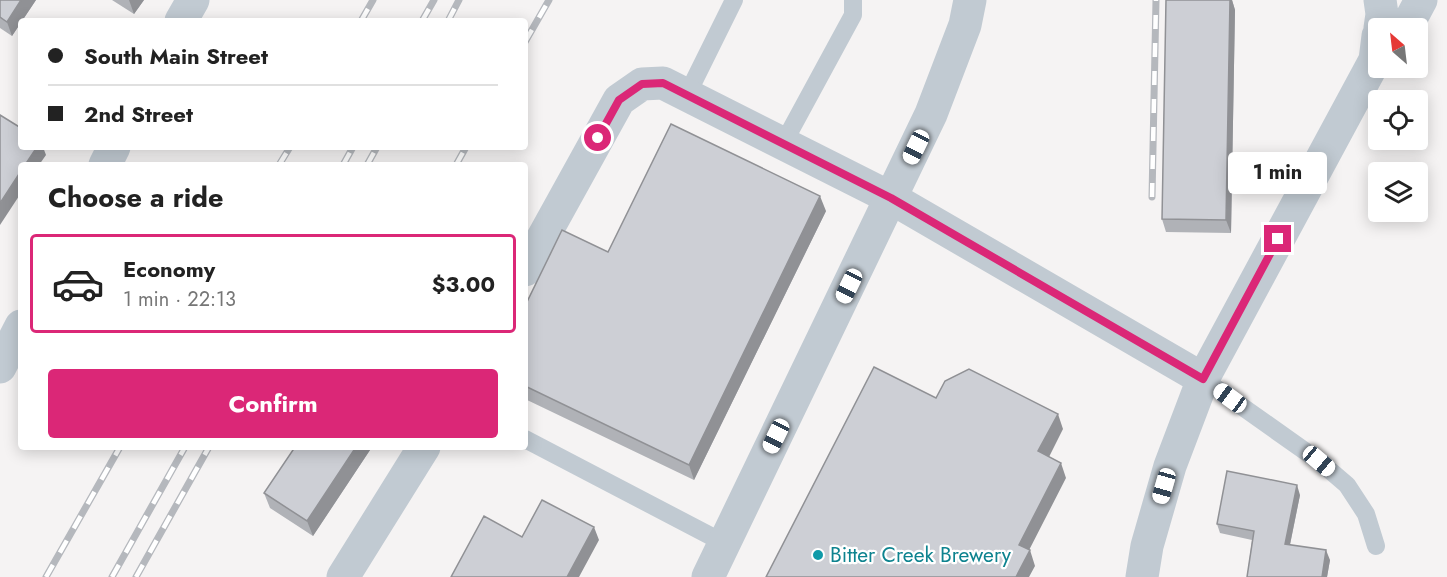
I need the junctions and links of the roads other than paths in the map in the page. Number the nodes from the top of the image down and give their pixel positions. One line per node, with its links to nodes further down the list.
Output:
1 (193, 0): 7 (street)
2 (734, 0): 11 (lane)
3 (853, 0): 12 (lane)
4 (970, 0): 13 (street)
5 (1380, 0): 8 (street)
6 (1421, 0): 9 (street)
7 (183, 18)
8 (1381, 18)
9 (1411, 18)
10 (1368, 68): 17 (street)
11 (687, 95): 12 (street); 14 (street)
12 (783, 144): 13 (street)
13 (891, 198): 17 (street); 20 (street)
14 (528, 265)
15 (18, 332): 16 (street)
16 (0, 367)
17 (1203, 379): 21 (lane); 24 (street)
18 (528, 441): 20 (lane)
19 (422, 450): 22 (street)
20 (724, 543): 23 (street)
21 (1376, 546)
22 (343, 577)
23 (708, 577)
24 (1142, 577)

